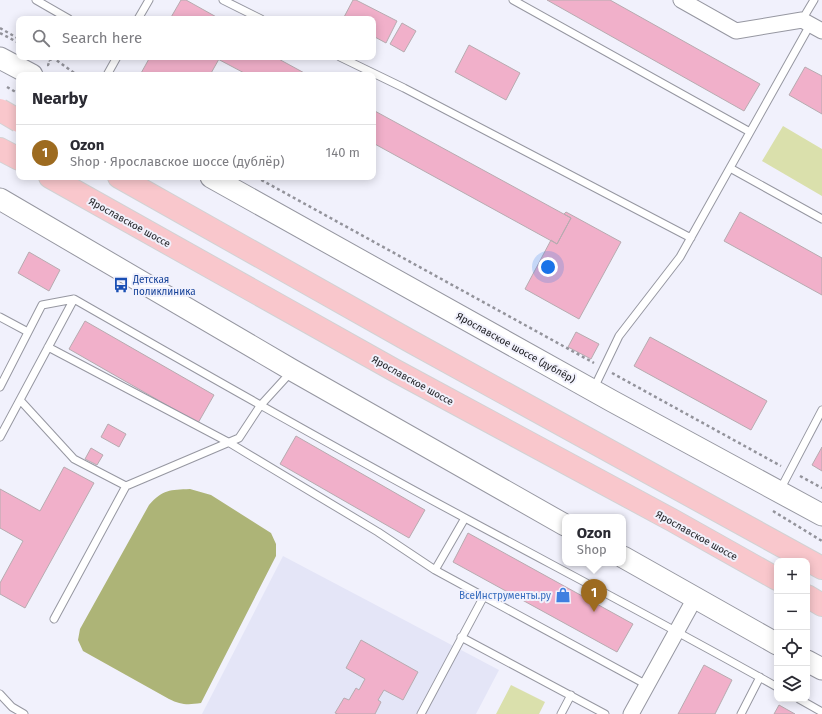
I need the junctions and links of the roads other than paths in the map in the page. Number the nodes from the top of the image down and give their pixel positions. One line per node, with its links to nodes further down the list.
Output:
1 (36, 0): 7 (lane)
2 (149, 0): 8 (lane)
3 (222, 0): 9 (lane)
4 (513, 0): 20 (lane)
5 (681, 0): 10 (street)
6 (814, 0): 10 (lane)
7 (64, 16)
8 (140, 16)
9 (255, 16)
10 (811, 25): 20 (lane)
11 (0, 58): 14 (street)
12 (115, 60): 15 (lane)
13 (346, 60): 16 (lane)
14 (40, 70)
15 (109, 72)
16 (370, 72)
17 (376, 75): 29 (lane)
18 (0, 110): 19 (main road, bridge)
19 (16, 119)
20 (750, 132): 23 (lane)
21 (0, 149): 22 (main road)
22 (16, 157)
23 (730, 168): 28 (lane); 29 (lane)
24 (55, 180): 50 (main road, Ярославское шоссе)
25 (124, 180): 48 (main road)
26 (216, 180): 36 (street, Ярославское шоссе (дублёр))
27 (0, 199): 34 (street)
28 (822, 219)
29 (691, 238): 36 (lane)
30 (74, 299): 32 (lane); 33 (lane); 38 (lane)
31 (0, 317): 32 (lane)
32 (28, 332): 35 (lane)
33 (48, 348): 37 (lane); 41 (lane)
34 (292, 370): 38 (lane); 46 (street)
35 (0, 387)
36 (593, 390): 43 (street, Ярославское шоссе (дублёр))
37 (20, 400): 40 (lane); 42 (lane)
38 (260, 406): 41 (lane); 45 (lane)
39 (822, 410): 43 (lane)
40 (0, 437)
41 (228, 442): 42 (lane); 49 (lane)
42 (126, 486): 55 (lane)
43 (779, 492): 44 (street, Ярославское шоссе (дублёр))
44 (822, 515)
45 (464, 518): 49 (lane); 56 (lane)
46 (562, 523)
47 (626, 560): 52 (street)
48 (822, 568)
49 (435, 570): 51 (lane)
50 (774, 577)
51 (484, 596): 57 (lane); 63 (lane)
52 (695, 598): 56 (street); 58 (street)
53 (810, 598): 54 (main road)
54 (822, 605)
55 (54, 619)
56 (677, 630): 61 (lane); 63 (street)
57 (462, 637): 65 (lane); 70 (lane)
58 (774, 642)
59 (810, 663): 60 (street)
60 (822, 669)
61 (760, 677): 62 (lane); 74 (lane)
62 (774, 684)
63 (647, 685): 73 (street)
64 (0, 694): 67 (lane)
65 (571, 695): 71 (lane); 72 (lane)
66 (804, 702): 68 (lane)
67 (10, 711): 69 (lane)
68 (822, 712)
69 (24, 714)
70 (420, 714)
71 (561, 714)
72 (605, 714)
73 (631, 714)
74 (740, 714)

